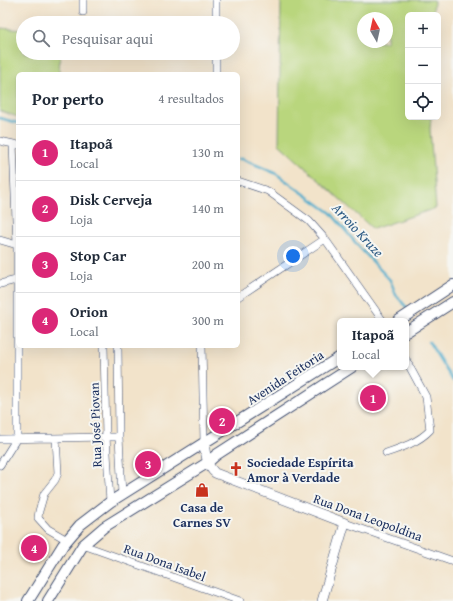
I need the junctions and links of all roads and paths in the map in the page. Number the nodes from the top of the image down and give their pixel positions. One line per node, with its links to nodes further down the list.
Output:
1 (83, 0): 3 (street)
2 (216, 0): 4 (street)
3 (83, 12)
4 (216, 16)
5 (216, 60): 6 (street)
6 (216, 72)
7 (0, 141): 8 (street)
8 (15, 144): 10 (street)
9 (240, 182): 11 (street)
10 (16, 194)
11 (325, 239): 17 (street); 19 (street)
12 (0, 240): 13 (street)
13 (16, 245)
14 (16, 280): 15 (street)
15 (0, 284)
16 (453, 285): 20 (main road)
17 (240, 296)
18 (453, 302): 21 (main road)
19 (381, 318)
20 (403, 318)
21 (409, 330)
22 (16, 348): 30 (street)
23 (104, 348): 29 (street, Rua José Piovan)
24 (118, 348): 32 (street, Rua José Piovan)
25 (202, 348): 34 (street)
26 (337, 359): 34 (main road, Avenida Feitoria)
27 (409, 366): 35 (street)
28 (347, 370): 36 (main road)
29 (106, 436): 31 (street); 32 (street); 39 (street, Rua José Piovan)
30 (17, 438): 31 (street); 33 (street); 37 (street)
31 (56, 438): 41 (street)
32 (119, 438): 38 (street, Rua José Piovan)
33 (0, 439)
34 (204, 443): 36 (street); 38 (main road, Avenida Feitoria)
35 (386, 453)
36 (207, 462): 40 (street, Rua Dona Leopoldina); 42 (main road)
37 (0, 465)
38 (122, 495): 39 (main road, Avenida Feitoria)
39 (110, 502): 41 (main road, Avenida Feitoria)
40 (345, 524): 43 (street, Rua Dona Leopoldina); 47 (street)
41 (67, 540): 44 (main road, Avenida Feitoria)
42 (83, 545): 45 (main road); 46 (street, Rua Dona Isabel)
43 (453, 561)
44 (28, 601)
45 (48, 601)
46 (240, 601)
47 (322, 601)

